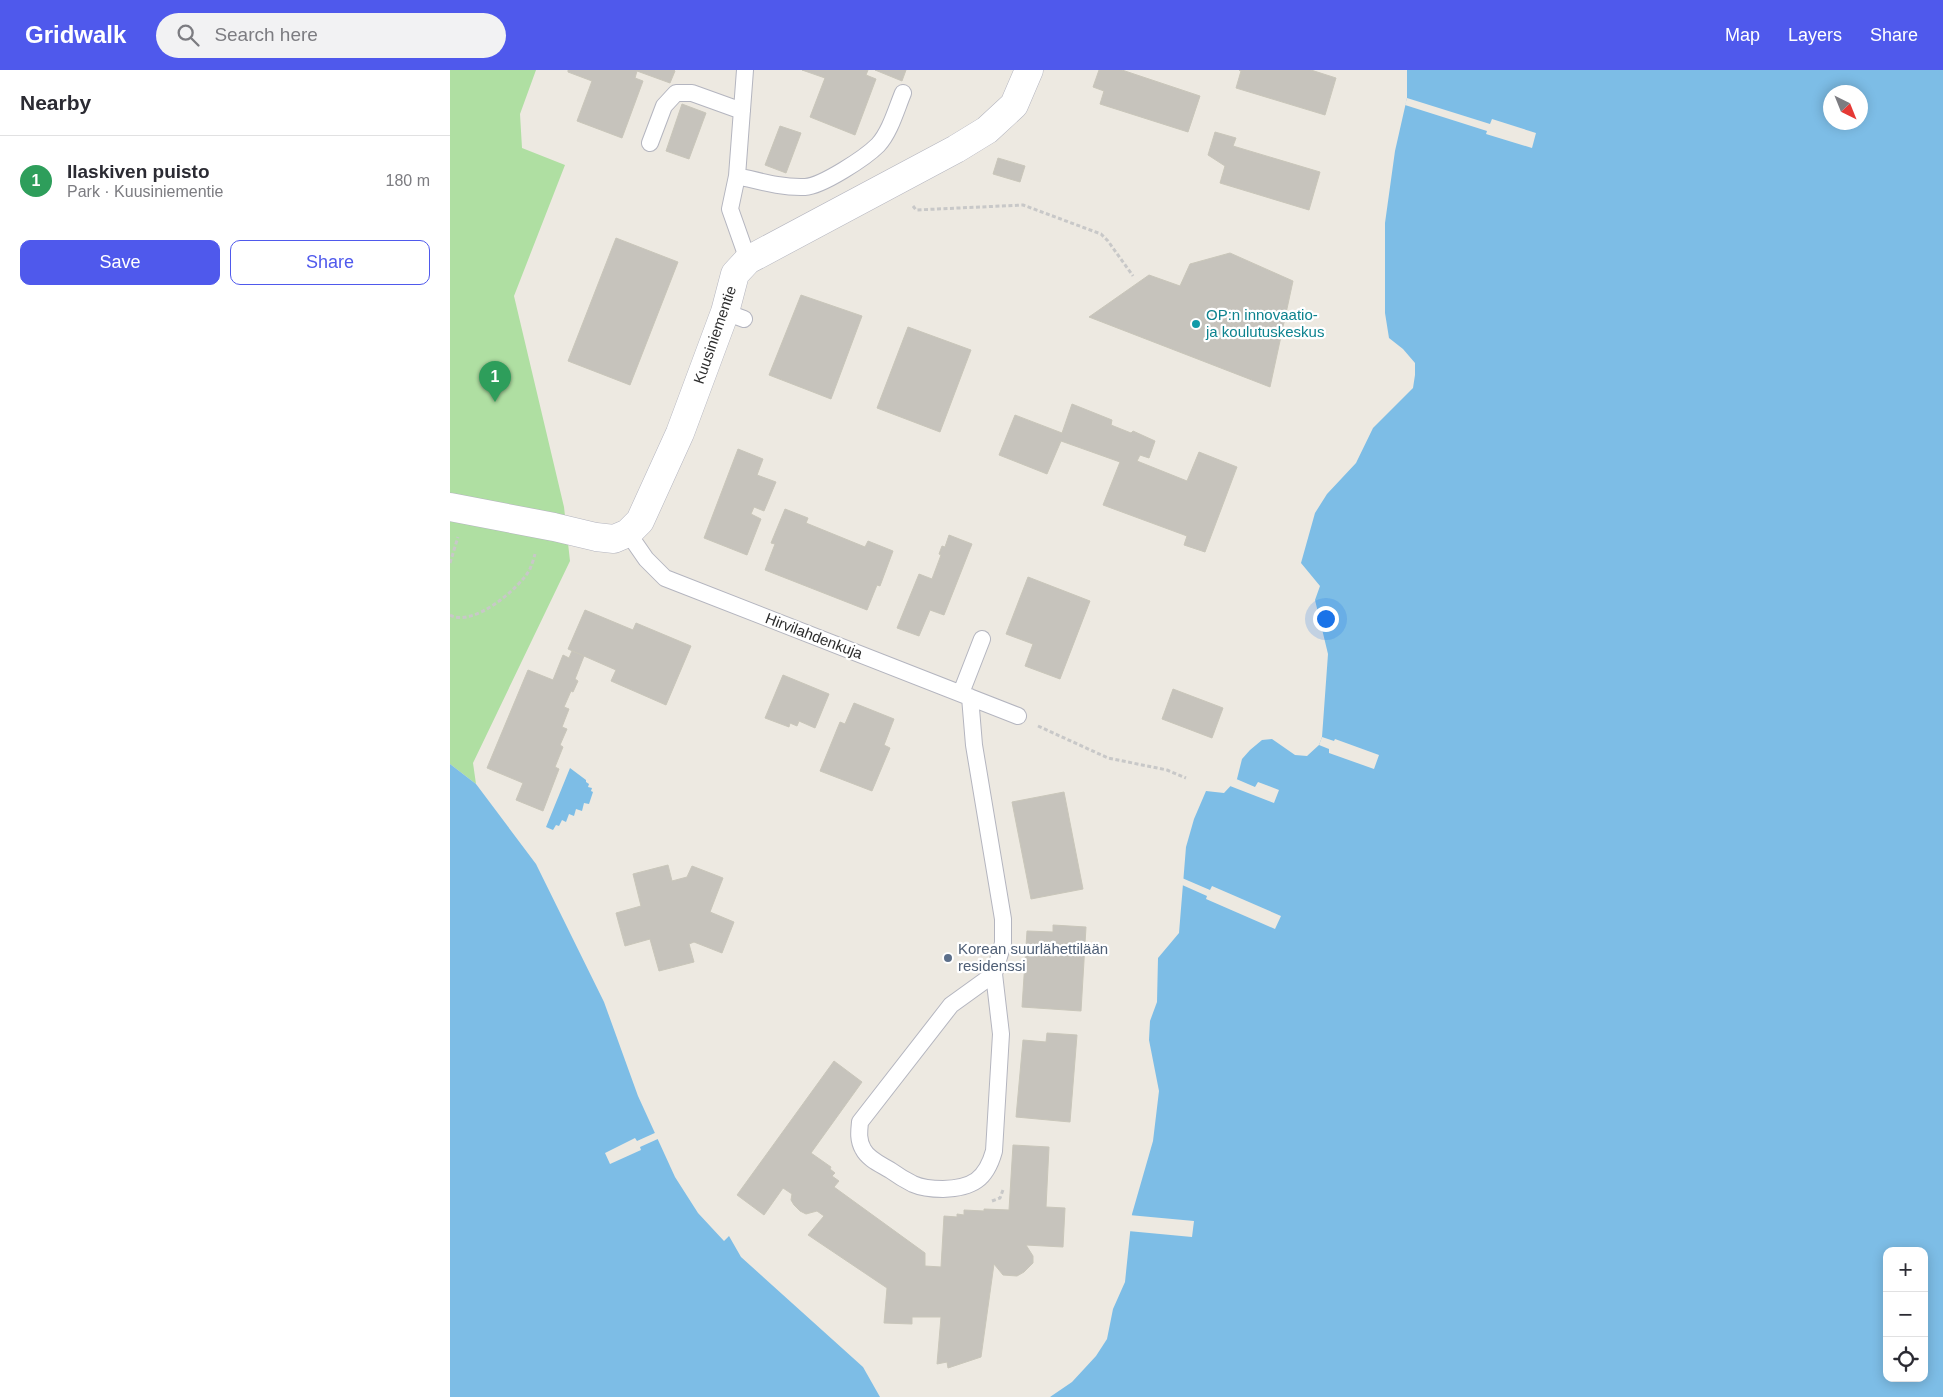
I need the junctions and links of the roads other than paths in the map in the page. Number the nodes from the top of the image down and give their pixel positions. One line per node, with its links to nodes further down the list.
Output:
1 (745, 70): 4 (lane)
2 (1029, 70): 7 (street, Kuusiniementie)
3 (903, 93): 6 (lane)
4 (742, 110): 5 (lane); 6 (lane)
5 (650, 143)
6 (737, 176): 7 (lane)
7 (748, 260): 9 (street, Kuusiniementie)
8 (455, 519): 9 (street)
9 (628, 533): 11 (lane, Hirvilahdenkuja)
10 (982, 639): 11 (lane)
11 (966, 695): 12 (lane, Hirvilahdenkuja); 13 (lane)
12 (1018, 716)
13 (994, 974): 13 (lane)

